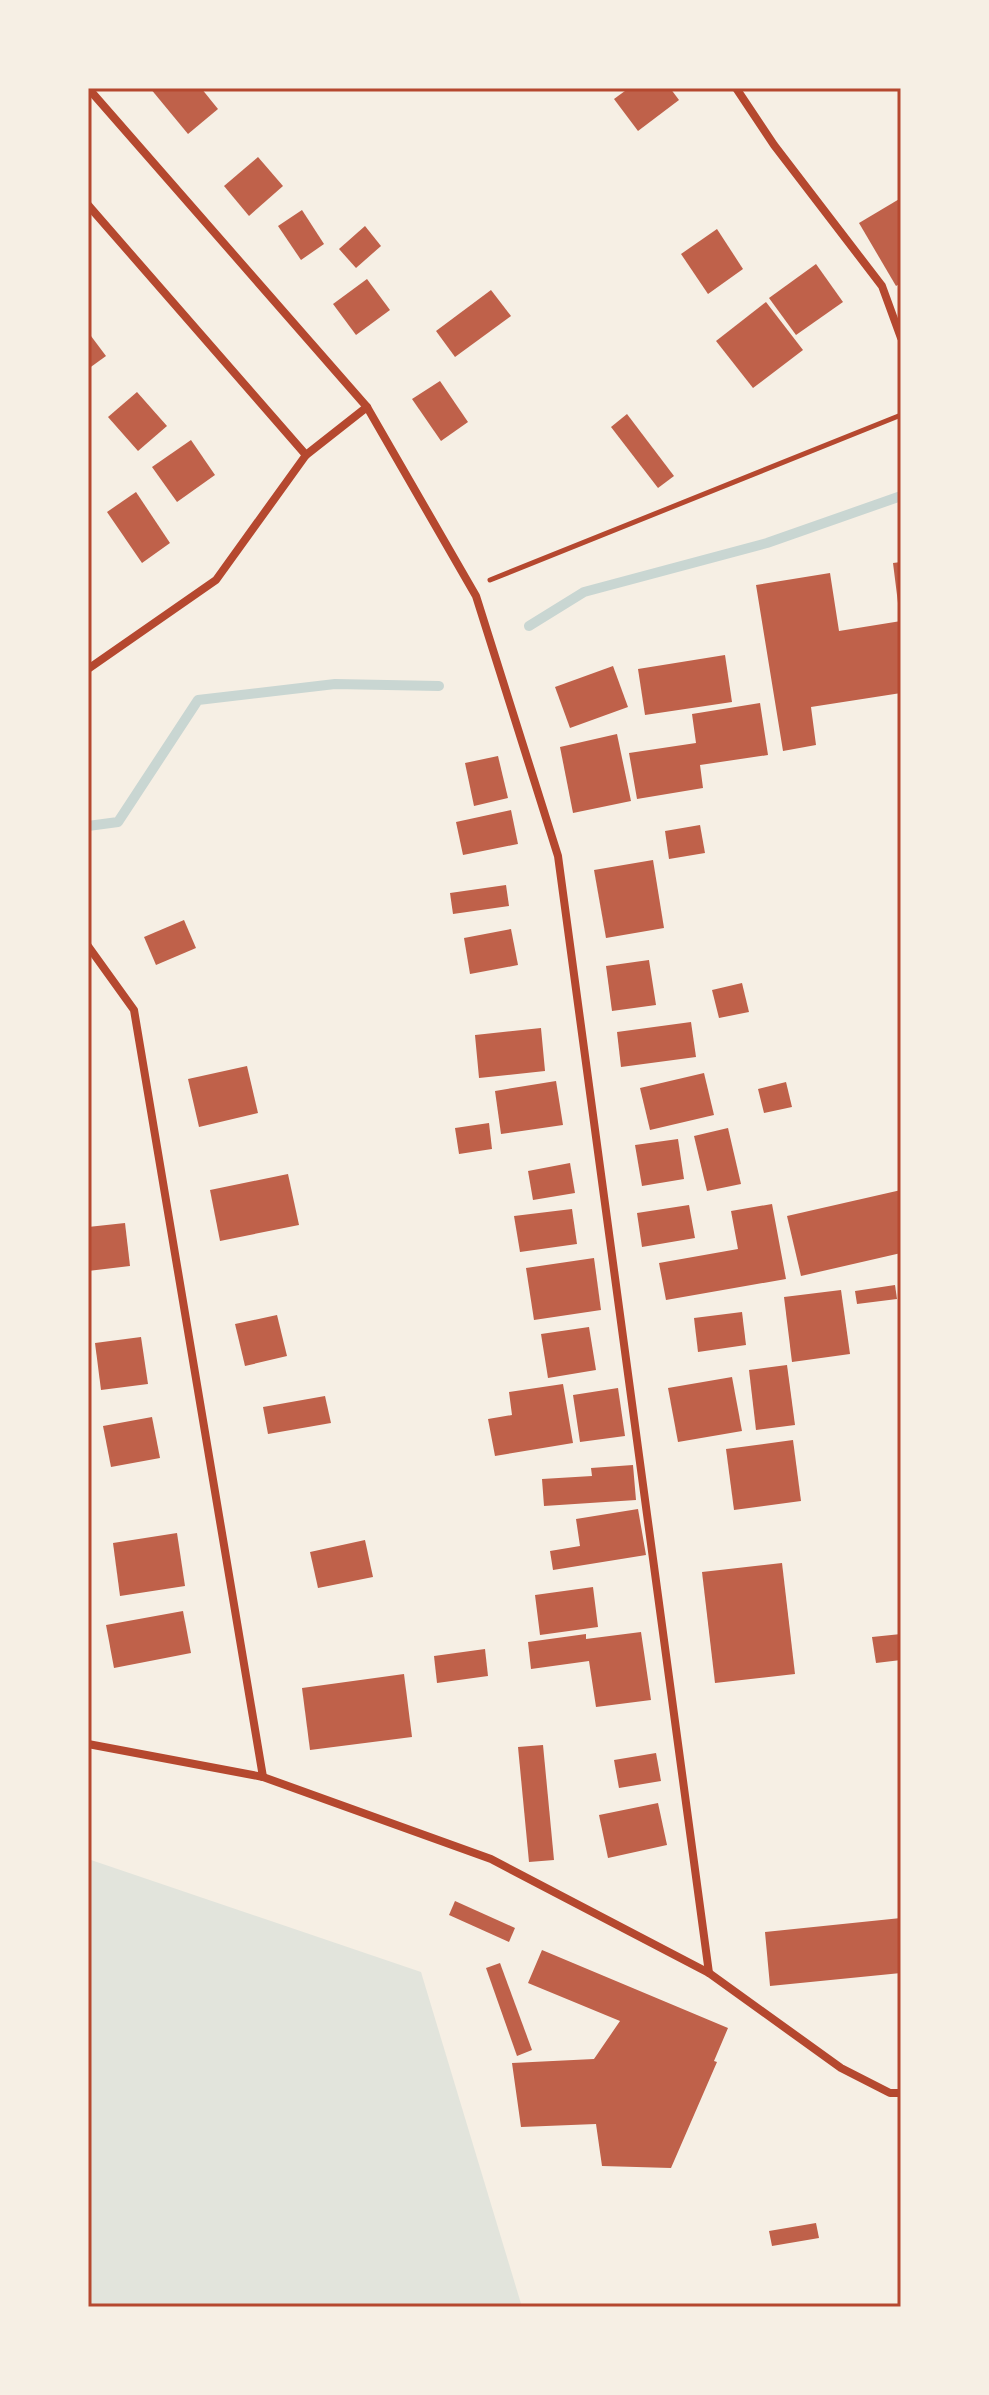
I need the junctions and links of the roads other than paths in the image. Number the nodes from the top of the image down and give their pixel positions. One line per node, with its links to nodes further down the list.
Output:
1 (88, 88): 5 (street)
2 (736, 88): 4 (street)
3 (88, 205): 6 (street)
4 (901, 338)
5 (367, 407): 6 (street); 11 (street)
6 (306, 455): 7 (street)
7 (88, 669)
8 (88, 946): 10 (street)
9 (88, 1744): 10 (street)
10 (263, 1777): 11 (street)
11 (709, 1973): 12 (street)
12 (901, 2093)

